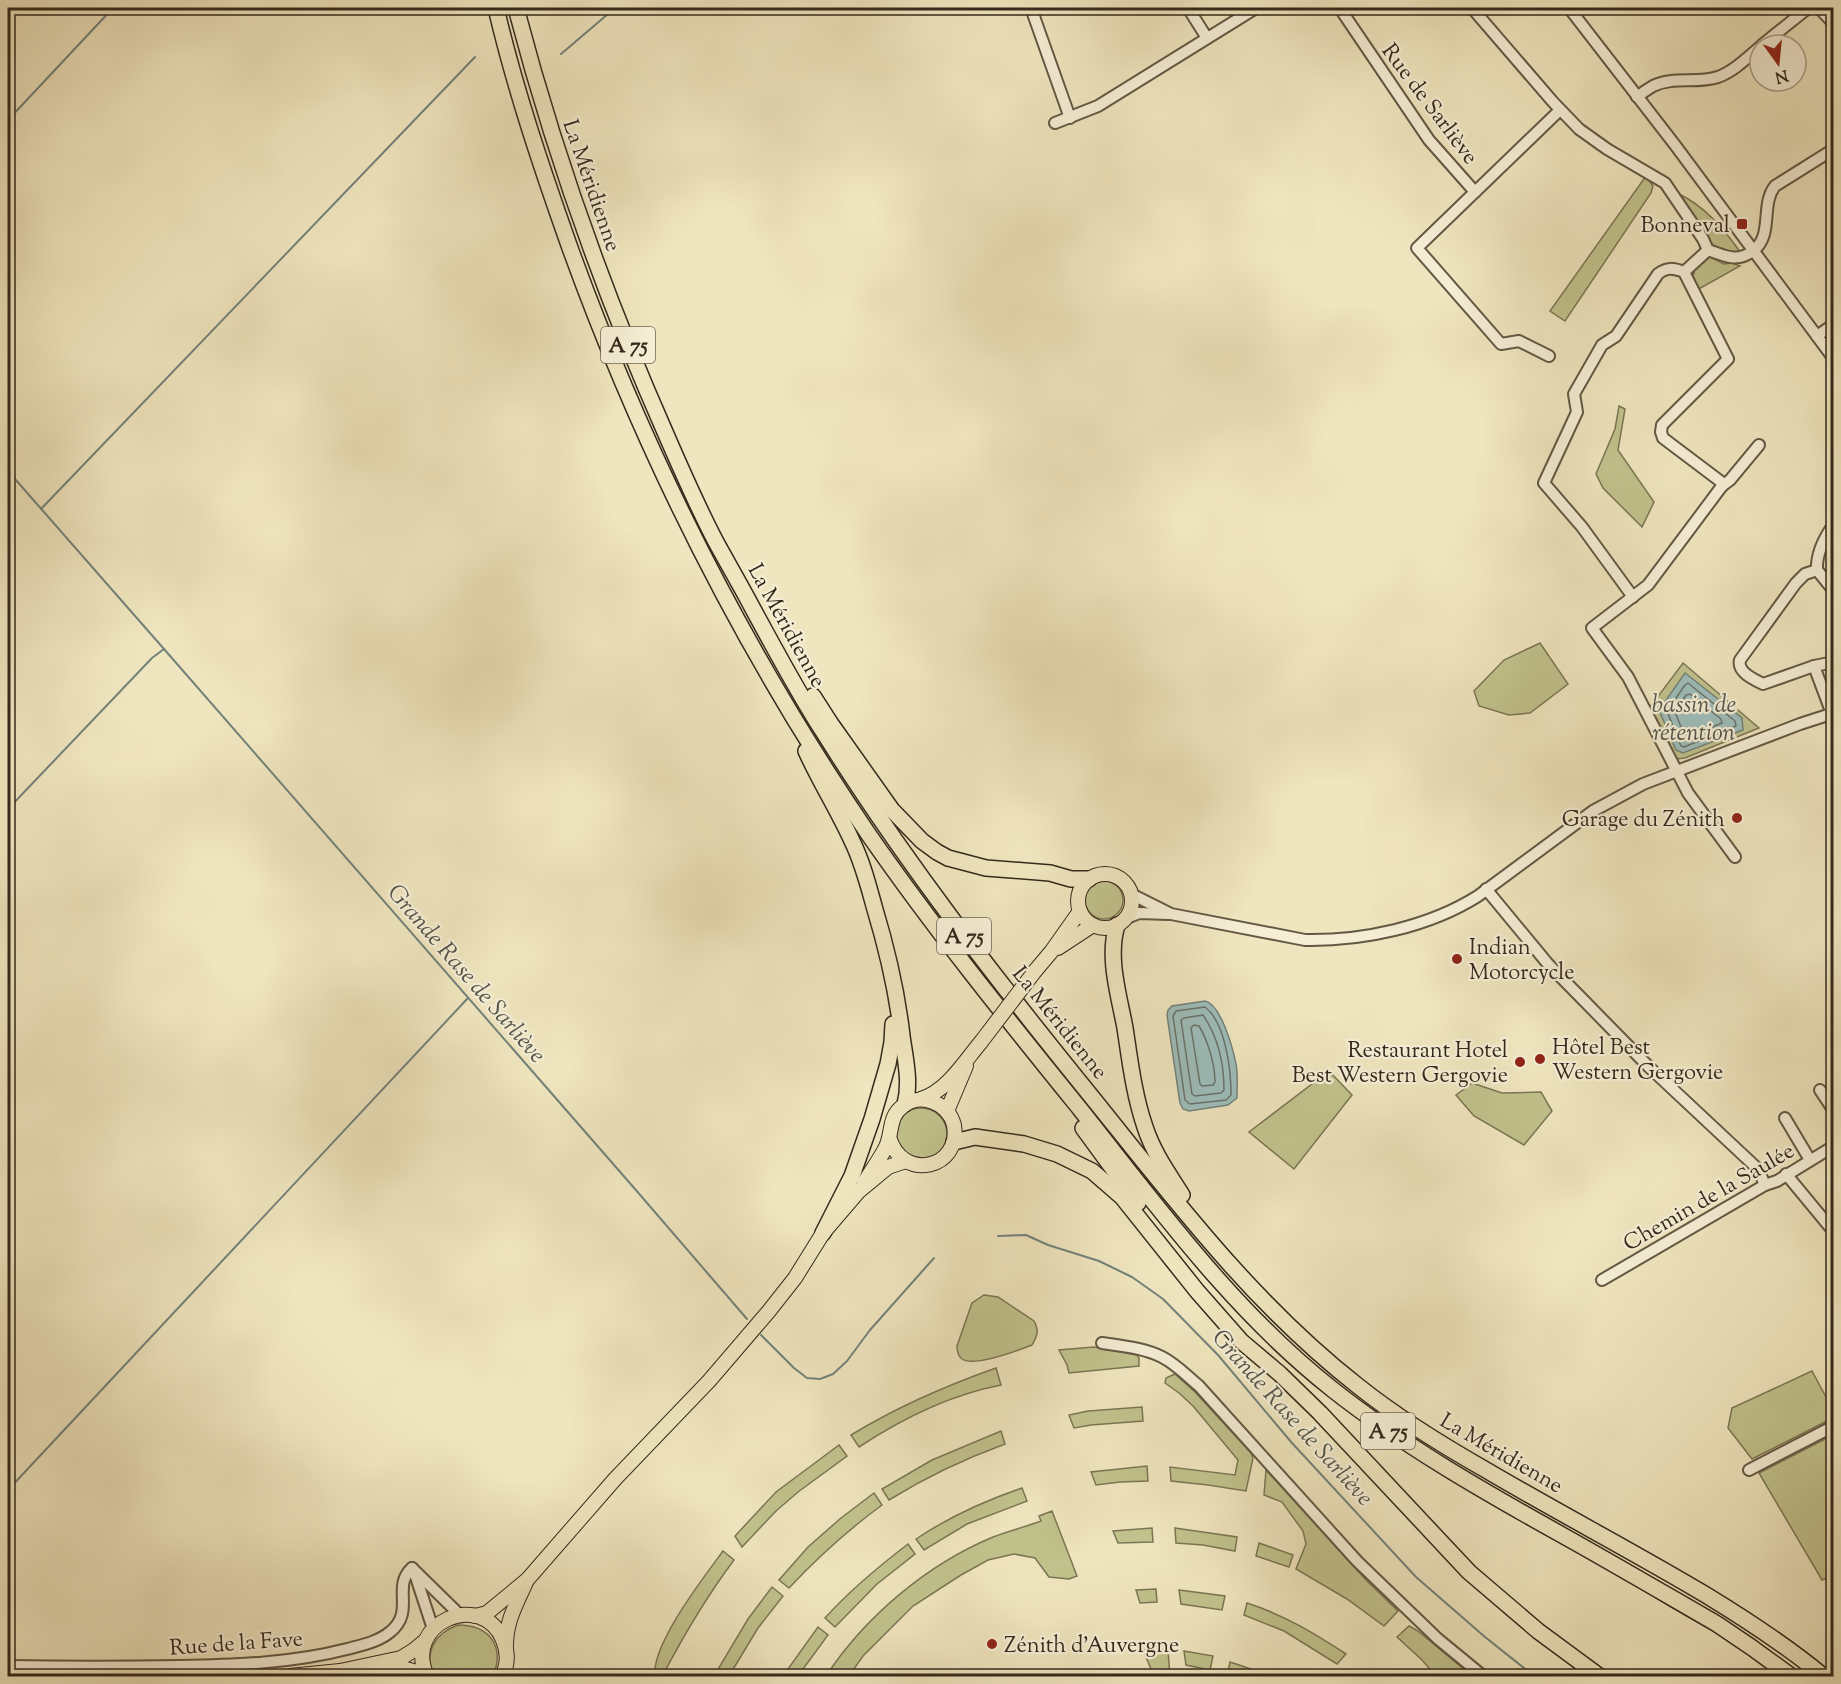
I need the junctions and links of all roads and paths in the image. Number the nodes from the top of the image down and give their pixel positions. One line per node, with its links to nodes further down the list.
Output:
1 (496, 8): 39 (highway, La Méridienne / A 75)
2 (516, 8): 36 (highway, La Méridienne / A 75)
3 (1031, 8): 17 (street)
4 (1188, 8): 13 (street)
5 (1256, 8): 13 (street)
6 (1345, 8): 20 (street, Rue de Sarliève)
7 (1569, 8): 15 (street)
8 (1808, 8): 12 (street)
9 (1819, 8): 11 (street)
10 (1478, 9): 16 (street)
11 (1833, 24)
12 (1777, 33)
13 (1207, 38): 17 (street)
14 (1748, 57): 15 (street)
15 (1637, 97): 22 (street)
16 (1560, 110): 20 (street); 21 (street)
17 (1070, 118): 18 (street)
18 (1055, 123)
19 (1833, 149): 22 (street)
20 (1475, 192): 28 (street)
21 (1708, 250): 22 (street); 24 (street)
22 (1754, 250): 27 (street)
23 (1833, 265): 25 (street)
24 (1684, 272): 31 (street); 35 (street)
25 (1833, 277)
26 (1833, 326): 27 (street)
27 (1817, 336): 29 (street)
28 (1549, 356)
29 (1833, 359)
30 (1759, 445): 31 (street)
31 (1722, 486): 35 (street)
32 (1833, 524): 33 (street)
33 (1817, 570): 34 (street); 38 (street)
34 (1833, 591)
35 (1633, 597): 41 (street)
36 (750, 604): 43 (highway); 69 (highway, La Méridienne / A 75)
37 (1833, 662): 38 (street)
38 (1814, 666): 40 (street)
39 (780, 694): 50 (highway); 54 (highway, La Méridienne / A 75)
40 (1833, 714): 41 (street)
41 (1676, 771): 42 (street); 44 (street)
42 (1735, 857)
43 (1089, 879): 45 (main road); 46 (main road)
44 (1486, 889): 47 (street); 65 (street)
45 (1131, 894): 47 (street); 48 (main road)
46 (1080, 911): 49 (main road); 51 (main road)
47 (1171, 914): 48 (street)
48 (1120, 922): 49 (main road); 69 (highway)
49 (1093, 925): 51 (main road)
50 (888, 952): 55 (highway); 68 (highway)
51 (1051, 952): 52 (main road, bridge)
52 (981, 1041): 55 (main road); 56 (main road)
53 (1821, 1090): 57 (street)
54 (1065, 1091): 72 (highway); 91 (highway, La Méridienne / A 75)
55 (912, 1102): 56 (main road); 59 (main road)
56 (947, 1111): 60 (main road)
57 (1833, 1112)
58 (1785, 1118): 62 (street)
59 (889, 1137): 63 (main road); 66 (main road)
60 (954, 1142): 63 (main road); 72 (highway)
61 (1833, 1146): 62 (street, Chemin de la Saulée)
62 (1810, 1160): 64 (street, Chemin de la Saulée)
63 (906, 1161): 66 (main road)
64 (1786, 1174): 65 (street, Chemin de la Saulée); 67 (street)
65 (1765, 1185): 70 (street, Chemin de la Saulée)
66 (859, 1191): 68 (main road)
67 (1833, 1232)
68 (824, 1233): 76 (main road)
69 (1212, 1244): 83 (highway, La Méridienne / A 75)
70 (1602, 1280)
71 (1102, 1343): 89 (street)
72 (1280, 1374): 90 (highway)
73 (1833, 1426): 74 (street)
74 (1749, 1470)
75 (412, 1568): 77 (street); 79 (street); 82 (street, Rue de la Fave)
76 (527, 1580): 78 (main road); 81 (main road)
77 (460, 1615): 78 (main road); 79 (main road)
78 (475, 1616): 81 (main road)
79 (433, 1629): 80 (main road)
80 (425, 1641): 84 (main road); 85 (main road)
81 (506, 1646): 88 (main road)
82 (8, 1666)
83 (1822, 1674)
84 (424, 1676): 86 (main road); 87 (main road)
85 (290, 1677)
86 (331, 1677)
87 (366, 1677)
88 (502, 1677)
89 (1483, 1677)
90 (1599, 1677)
91 (1791, 1677)

